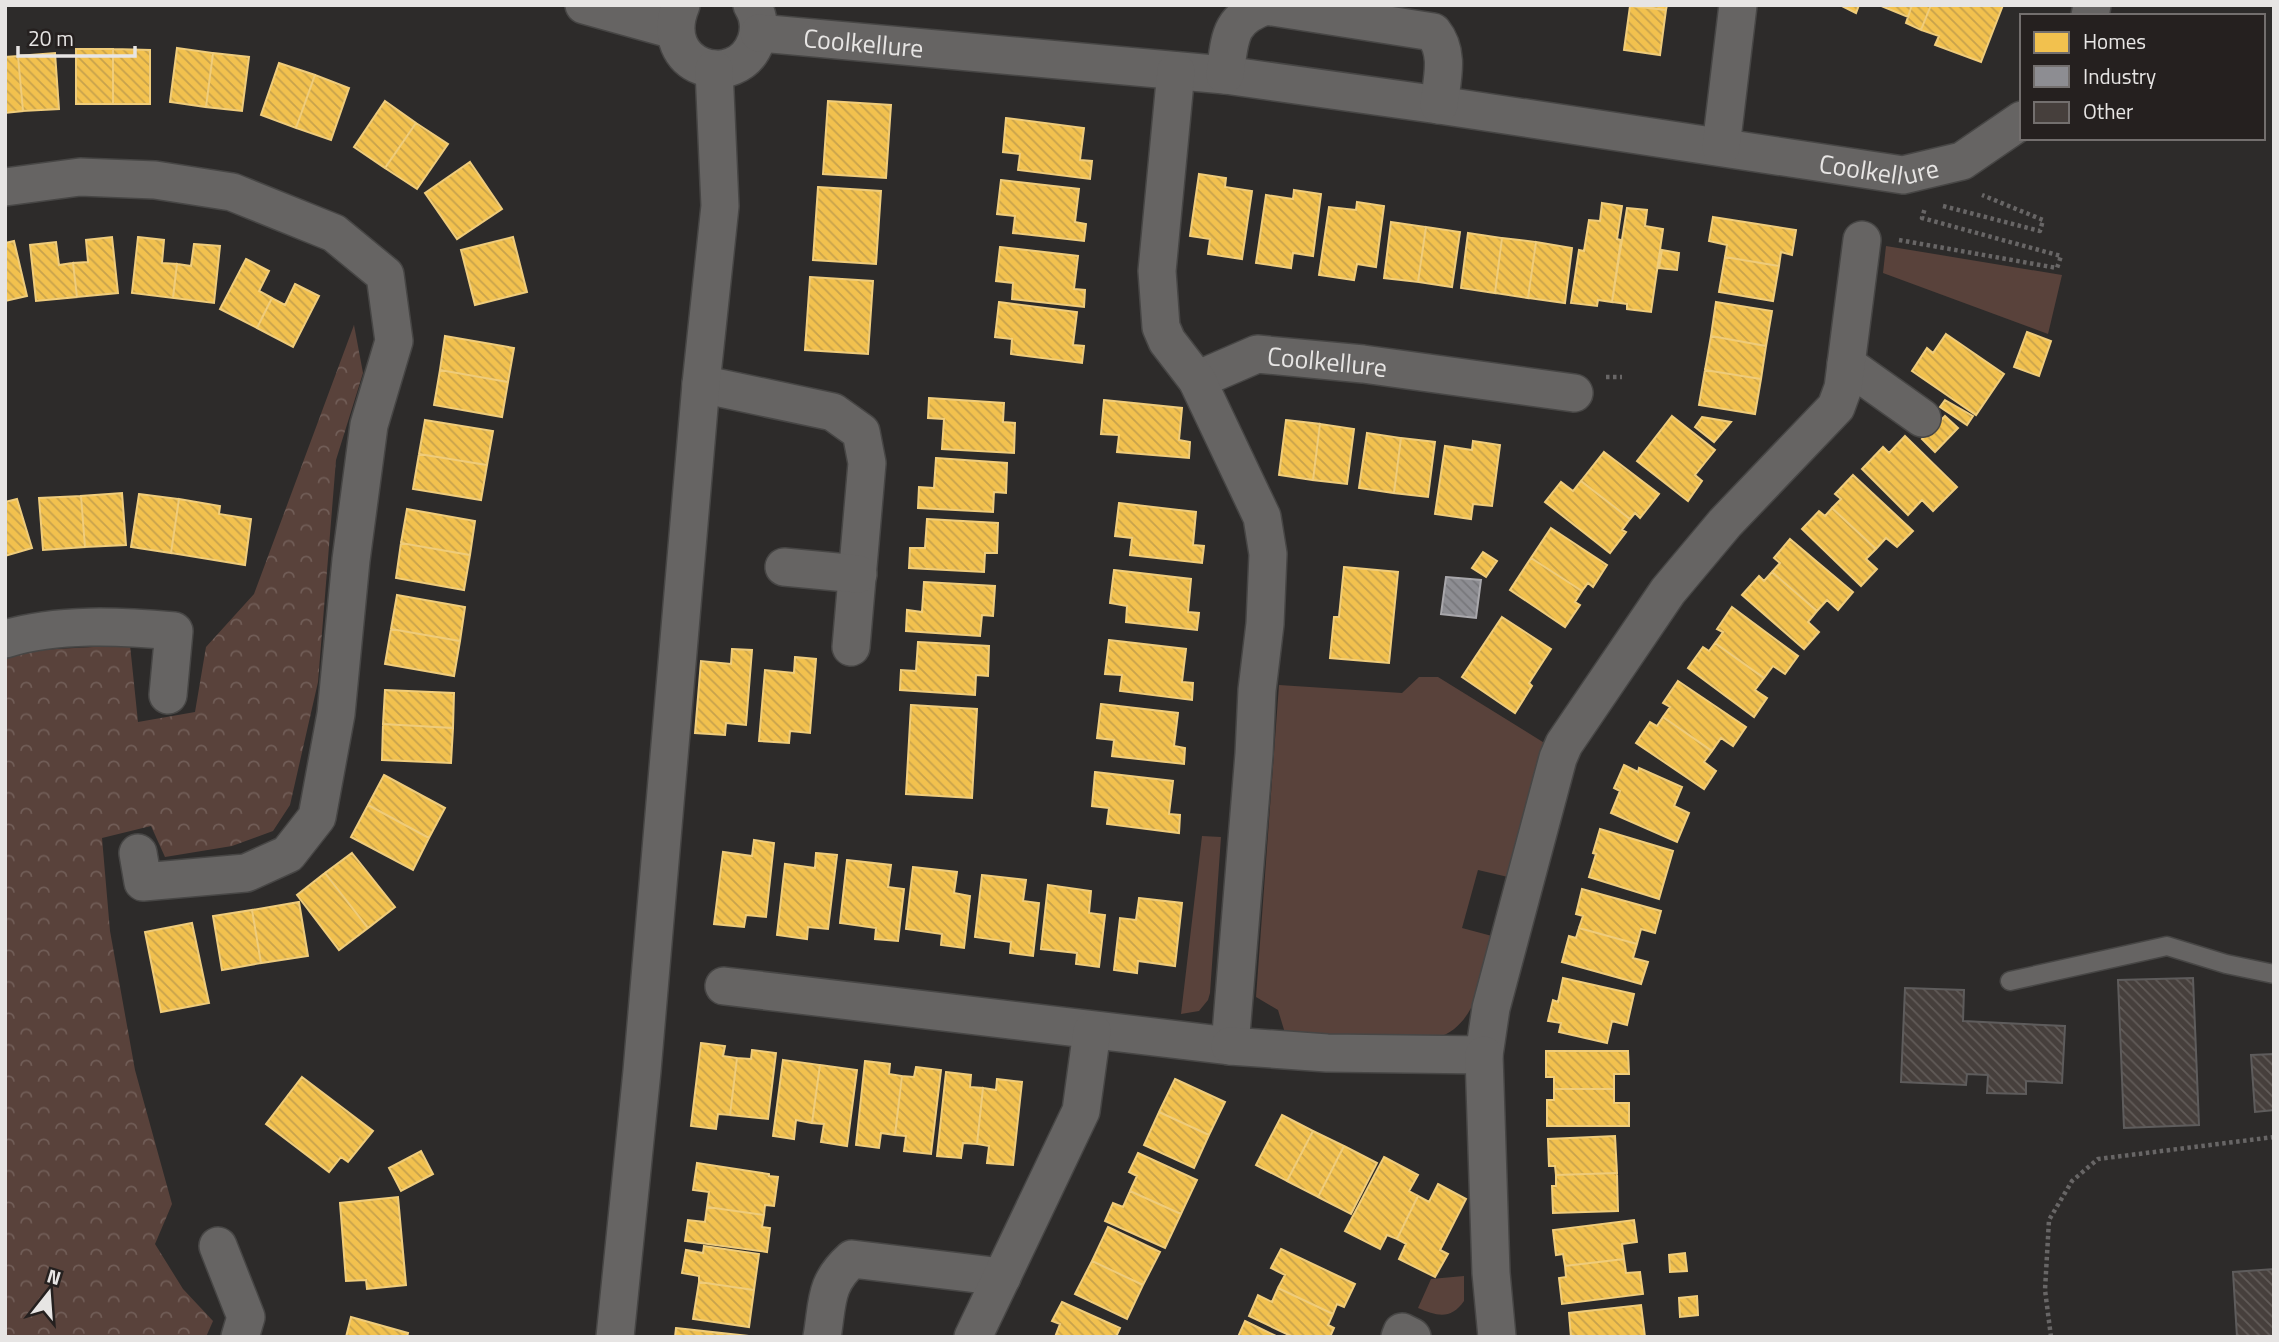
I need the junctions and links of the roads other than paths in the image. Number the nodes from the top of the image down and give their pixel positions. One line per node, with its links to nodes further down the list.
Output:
1 (584, 5): 3 (street)
2 (1738, 5): 10 (street)
3 (678, 18): 5 (street)
4 (755, 19): 5 (street); 6 (street, Coolkellure)
5 (714, 69): 15 (street)
6 (1176, 71): 7 (street, Coolkellure); 14 (street)
7 (1225, 75): 8 (street, Coolkellure); 8 (street)
8 (1439, 105): 10 (street, Coolkellure)
9 (2020, 121): 10 (street, Coolkellure)
10 (1721, 147)
11 (5, 187): 23 (street)
12 (1878, 239): 13 (street)
13 (1846, 364): 17 (street); 29 (street)
14 (1197, 380): 16 (street, Coolkellure); 28 (street)
15 (701, 384): 19 (street); 33 (street)
16 (1574, 393)
17 (1922, 418)
18 (784, 567): 19 (street)
19 (858, 574): 21 (street)
20 (5, 639): 22 (street)
21 (851, 647)
22 (168, 695)
23 (138, 853)
24 (2274, 974): 25 (lane)
25 (2010, 981)
26 (724, 986): 27 (street)
27 (1092, 1031): 28 (street); 31 (street)
28 (1230, 1046): 29 (street)
29 (1484, 1055): 38 (street)
30 (218, 1246): 32 (street)
31 (1002, 1277): 34 (street); 35 (street)
32 (240, 1337)
33 (615, 1337)
34 (822, 1337)
35 (973, 1337)
36 (1400, 1337): 37 (street)
37 (1412, 1337)
38 (1497, 1337)

